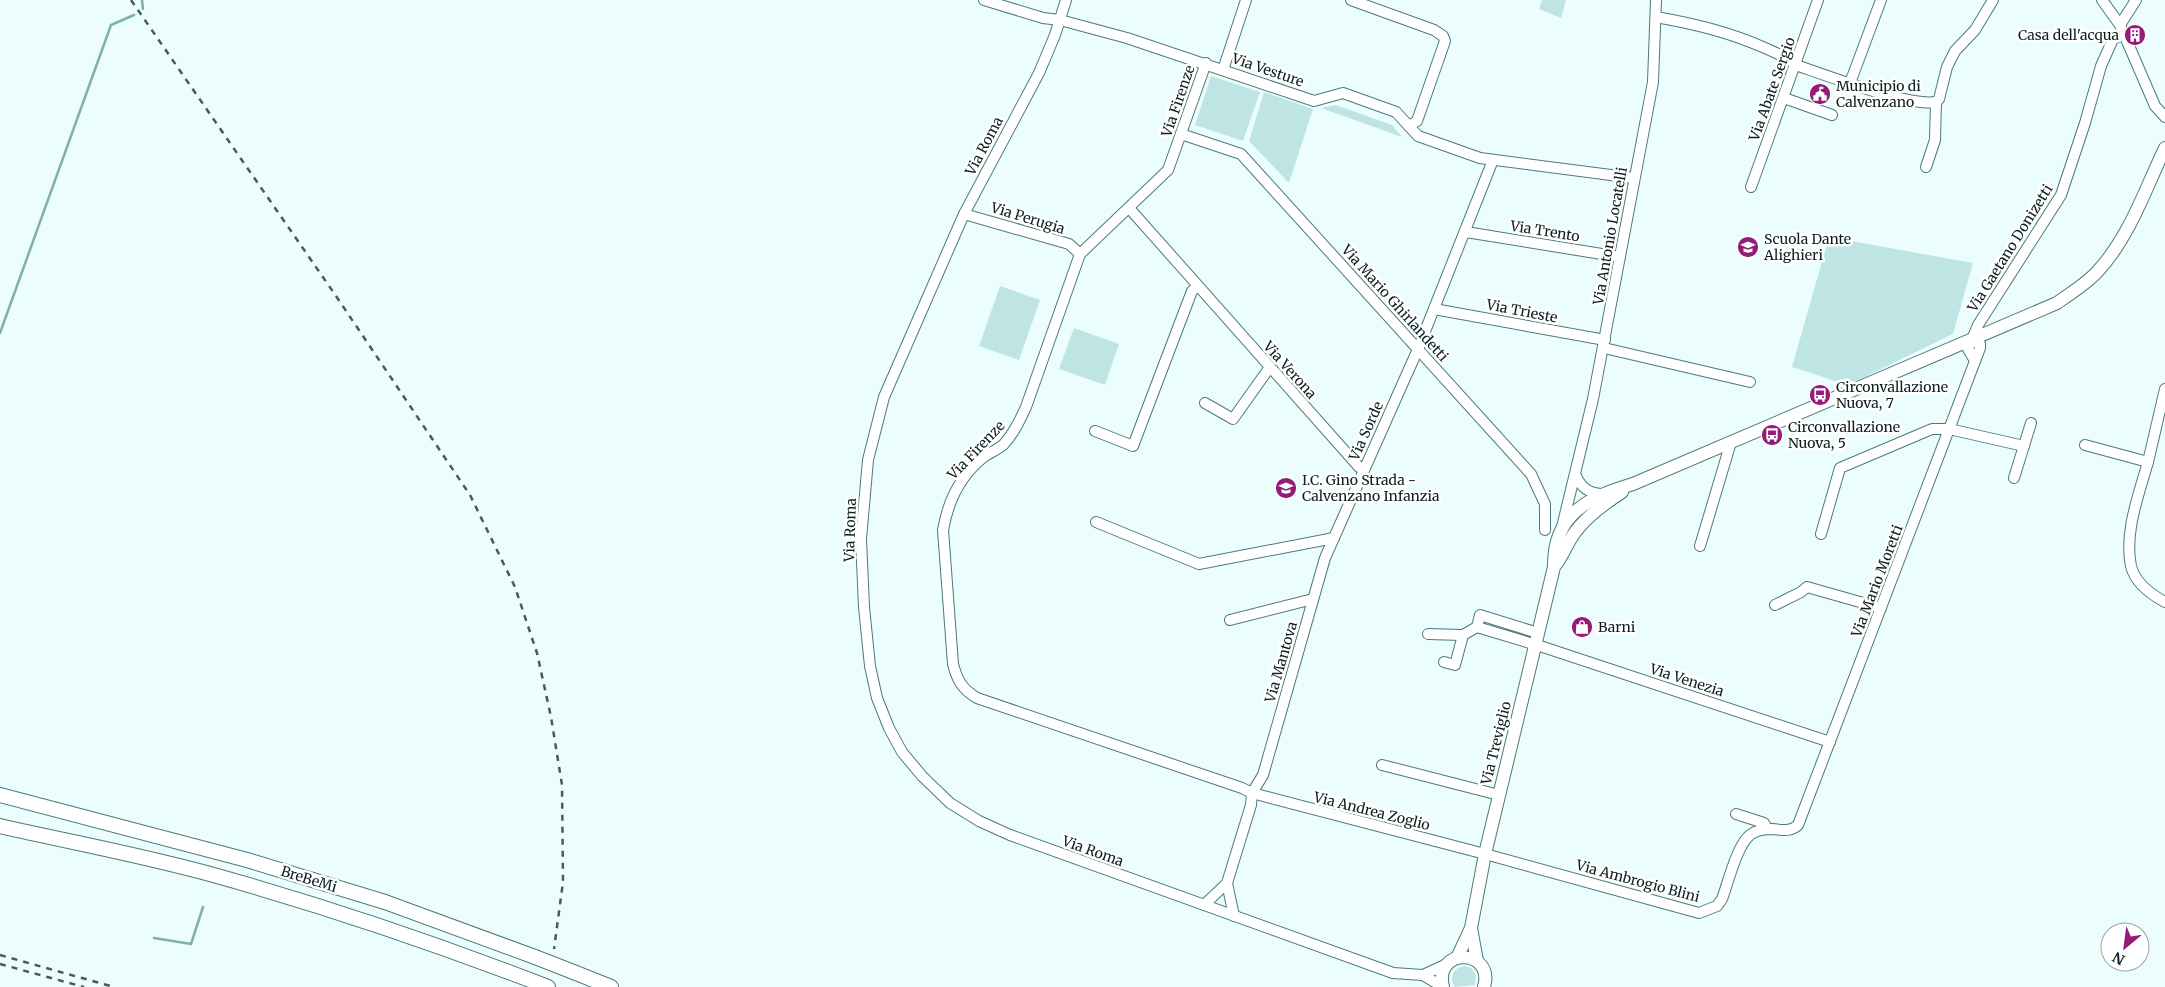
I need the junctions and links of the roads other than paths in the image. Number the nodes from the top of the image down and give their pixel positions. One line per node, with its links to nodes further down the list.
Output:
1 (984, 0): 12 (street, Via Vesture)
2 (1066, 0): 12 (street, Via Roma)
3 (1246, 0): 16 (street)
4 (1351, 0): 22 (street)
5 (1656, 0): 11 (street, Via Antonio Locatelli)
6 (1818, 0): 15 (street, Via Abate Sergio)
7 (1881, 0): 17 (street)
8 (2102, 0): 13 (street)
9 (2136, 0): 13 (street, Via Gaetano Donizetti)
10 (1991, 1): 19 (street)
11 (1656, 17): 15 (street); 27 (street, Via Antonio Locatelli)
12 (1060, 20): 14 (street, Via Vesture); 30 (street, Via Roma)
13 (2122, 29): 21 (street); 36 (street, Via Gaetano Donizetti)
14 (1206, 63): 16 (street, Via Vesture); 23 (street, Via Firenze)
15 (1796, 65): 17 (street); 18 (street, Via Abate Sergio)
16 (1223, 70): 22 (street, Via Vesture)
17 (1850, 83): 19 (street)
18 (1784, 98): 20 (street); 28 (street, Via Abate Sergio)
19 (1936, 102): 26 (street)
20 (1832, 115)
21 (2165, 117)
22 (1409, 126): 25 (street, Via Vesture)
23 (1181, 134): 29 (street, Via Firenze); 38 (street, Via Mario Ghirlandetti)
24 (2164, 153): 36 (main road)
25 (1493, 160): 27 (street, Via Vesture); 31 (street, Via Sorde)
26 (1926, 167)
27 (1634, 178): 33 (street, Via Antonio Locatelli)
28 (1751, 187)
29 (1129, 208): 32 (street, Via Firenze); 34 (street, Via Verona)
30 (964, 214): 32 (street, Via Perugia); 84 (street, Via Roma)
31 (1466, 232): 33 (street, Via Trento); 35 (street, Via Sorde)
32 (1080, 254): 76 (street, Via Firenze)
33 (1620, 256): 37 (street, Via Antonio Locatelli)
34 (1198, 286): 39 (street, Via Verona); 45 (street)
35 (1434, 309): 37 (street, Via Trieste); 38 (street, Via Sorde)
36 (1972, 340): 44 (street, Via Mario Moretti); 46 (main road)
37 (1604, 344): 40 (street, Via Trieste); 52 (street, Via Antonio Locatelli)
38 (1418, 348): 50 (street, Via Sorde); 59 (street, Via Mario Ghirlandetti)
39 (1270, 367): 42 (street); 50 (street, Via Verona)
40 (1750, 382)
41 (2165, 389): 49 (street)
42 (1205, 403)
43 (2031, 423): 48 (street)
44 (1949, 429): 48 (street); 61 (street); 68 (street, Via Mario Moretti)
45 (1095, 431)
46 (1731, 442): 53 (main road); 63 (street)
47 (2085, 445): 49 (street)
48 (2024, 446): 51 (street)
49 (2148, 462): 66 (street)
50 (1364, 470): 62 (street, Via Sorde)
51 (2014, 478)
52 (1575, 479): 54 (street); 55 (street, Via Antonio Locatelli); 56 (street, Via Antonio Locatelli)
53 (1633, 484): 54 (main road); 58 (main road)
54 (1601, 494): 55 (main road)
55 (1580, 508): 56 (main road); 58 (street, Via Antonio Locatelli)
56 (1566, 518): 60 (street); 64 (main road)
57 (1096, 522): 62 (street)
58 (1584, 522): 60 (main road)
59 (1545, 530)
60 (1575, 532): 64 (main road)
61 (1821, 534)
62 (1334, 538): 65 (street, Via Mantova)
63 (1700, 546)
64 (1554, 567): 72 (main road, Via Treviglio)
65 (1313, 599): 69 (street); 76 (street, Via Mantova)
66 (2165, 602)
67 (1774, 605): 68 (street)
68 (1881, 608): 74 (street, Via Mario Moretti)
69 (1230, 620)
70 (1428, 634): 71 (street)
71 (1464, 635): 72 (street); 73 (street)
72 (1537, 639): 74 (street, Via Venezia); 77 (main road, Via Treviglio)
73 (1444, 662)
74 (1830, 742): 81 (street, Via Ambrogio Blini)
75 (1382, 765): 77 (street)
76 (1252, 793): 82 (street, Via Andrea Zoglio); 83 (street)
77 (1499, 794): 82 (main road, Via Treviglio)
78 (0, 795): 91 (highway, BreBeMi, bridge)
79 (1736, 814): 81 (street)
80 (0, 826): 90 (highway, BreBeMi)
81 (1767, 829): 82 (street, Via Ambrogio Blini)
82 (1485, 854): 86 (main road, Via Treviglio)
83 (1227, 883): 84 (street); 85 (street)
84 (1204, 905): 85 (street, Via Roma)
85 (1234, 916): 89 (street, Via Roma)
86 (1471, 928): 87 (main road, Via Treviglio); 88 (main road, Via Treviglio)
87 (1452, 961): 88 (main road); 89 (street); 92 (main road, Via Treviglio)
88 (1476, 961): 93 (main road, Via Treviglio)
89 (1423, 975): 92 (street, Via Roma)
90 (548, 987)
91 (611, 987)
92 (1443, 987)
93 (1484, 987)

